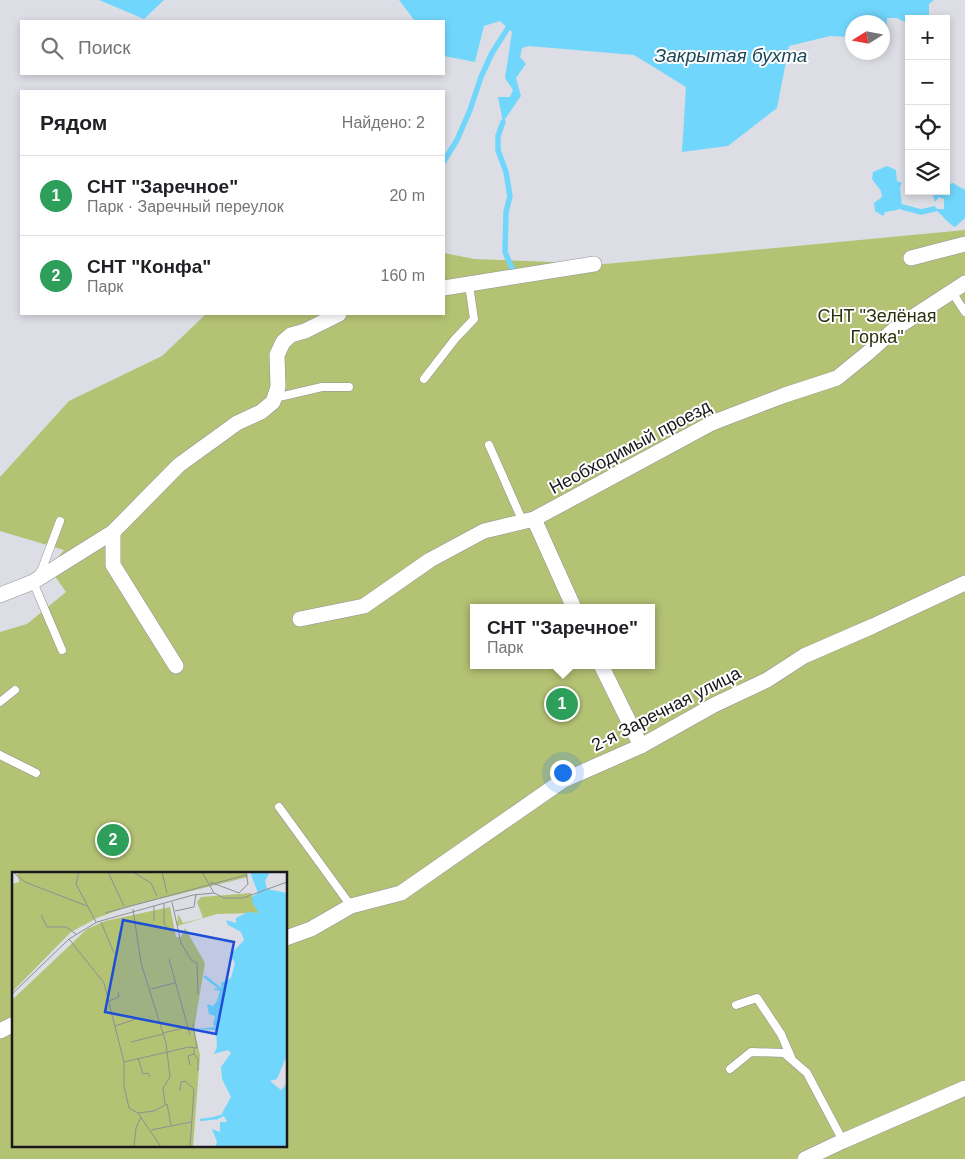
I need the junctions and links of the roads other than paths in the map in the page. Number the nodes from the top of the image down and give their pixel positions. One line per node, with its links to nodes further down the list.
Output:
1 (965, 244): 2 (street)
2 (911, 258)
3 (594, 264): 5 (street)
4 (965, 283): 7 (street, Необходимый проезд)
5 (469, 284): 6 (street); 10 (lane)
6 (445, 288)
7 (952, 292): 8 (lane); 14 (street, Необходимый проезд)
8 (965, 312)
9 (337, 315): 12 (street)
10 (424, 379)
11 (350, 387): 12 (lane)
12 (273, 402): 16 (street)
13 (489, 445): 14 (lane)
14 (528, 520): 20 (street); 21 (street, Необходимый проезд)
15 (60, 521): 17 (lane)
16 (113, 532): 17 (street); 23 (street)
17 (33, 582): 19 (street); 22 (lane)
18 (965, 583): 27 (street, 2-я Заречная улица)
19 (0, 594)
20 (572, 604)
21 (300, 620)
22 (62, 650)
23 (176, 666)
24 (603, 669): 27 (street)
25 (15, 690): 26 (lane)
26 (0, 702)
27 (641, 746): 31 (street, 2-я Заречная улица)
28 (0, 755): 29 (lane)
29 (36, 773)
30 (279, 807): 31 (lane)
31 (351, 906): 32 (street, 2-я Заречная улица)
32 (288, 937)
33 (736, 1005): 36 (lane)
34 (12, 1025): 35 (street)
35 (0, 1031)
36 (793, 1062): 37 (lane); 39 (lane)
37 (730, 1069)
38 (965, 1088): 39 (street)
39 (843, 1141): 40 (street)
40 (805, 1159)

